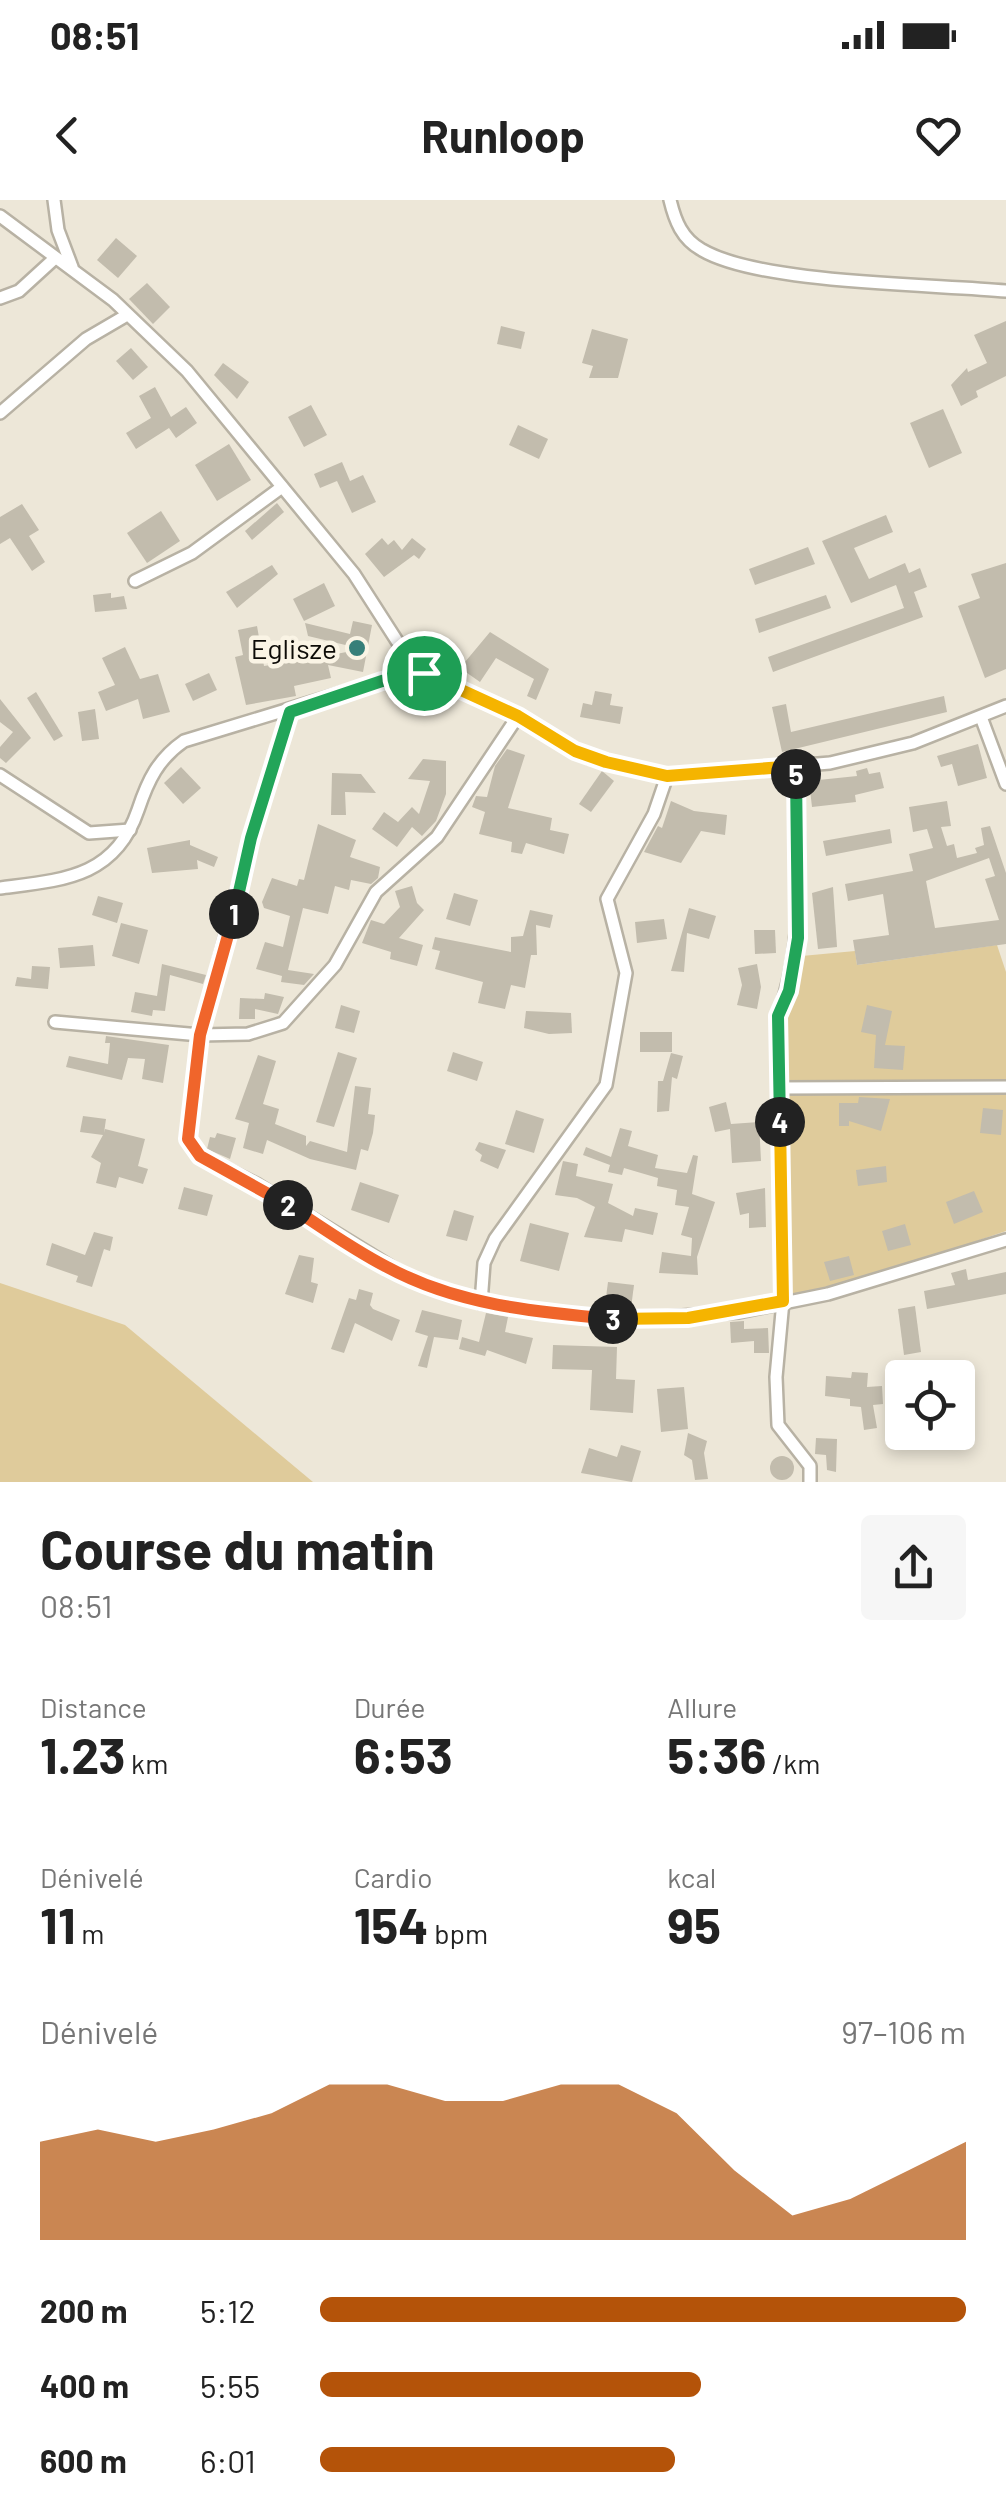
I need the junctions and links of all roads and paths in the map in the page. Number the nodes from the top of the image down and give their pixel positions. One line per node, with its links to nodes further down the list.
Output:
1 (54, 200): 5 (street)
2 (670, 200): 6 (street)
3 (0, 216): 4 (street)
4 (54, 259): 5 (street); 7 (street)
5 (74, 271): 8 (street)
6 (1006, 291)
7 (0, 298)
8 (127, 314): 9 (street); 10 (street)
9 (0, 412)
10 (282, 486): 11 (street); 12 (street)
11 (135, 581)
12 (424, 673): 14 (street); 15 (street)
13 (1006, 706): 16 (street)
14 (290, 712): 21 (street); 24 (street)
15 (518, 716): 19 (street); 24 (street)
16 (981, 717): 17 (street); 20 (street)
17 (796, 766): 19 (street); 26 (street)
18 (0, 775): 21 (street)
19 (667, 776): 29 (street)
20 (1006, 784)
21 (130, 830): 22 (street)
22 (0, 888)
23 (55, 1022): 24 (street)
24 (200, 1035): 29 (street)
25 (1006, 1087): 26 (street)
26 (779, 1088): 28 (street)
27 (1006, 1240): 28 (street)
28 (783, 1301): 29 (street); 30 (street)
29 (481, 1303)
30 (810, 1482)

